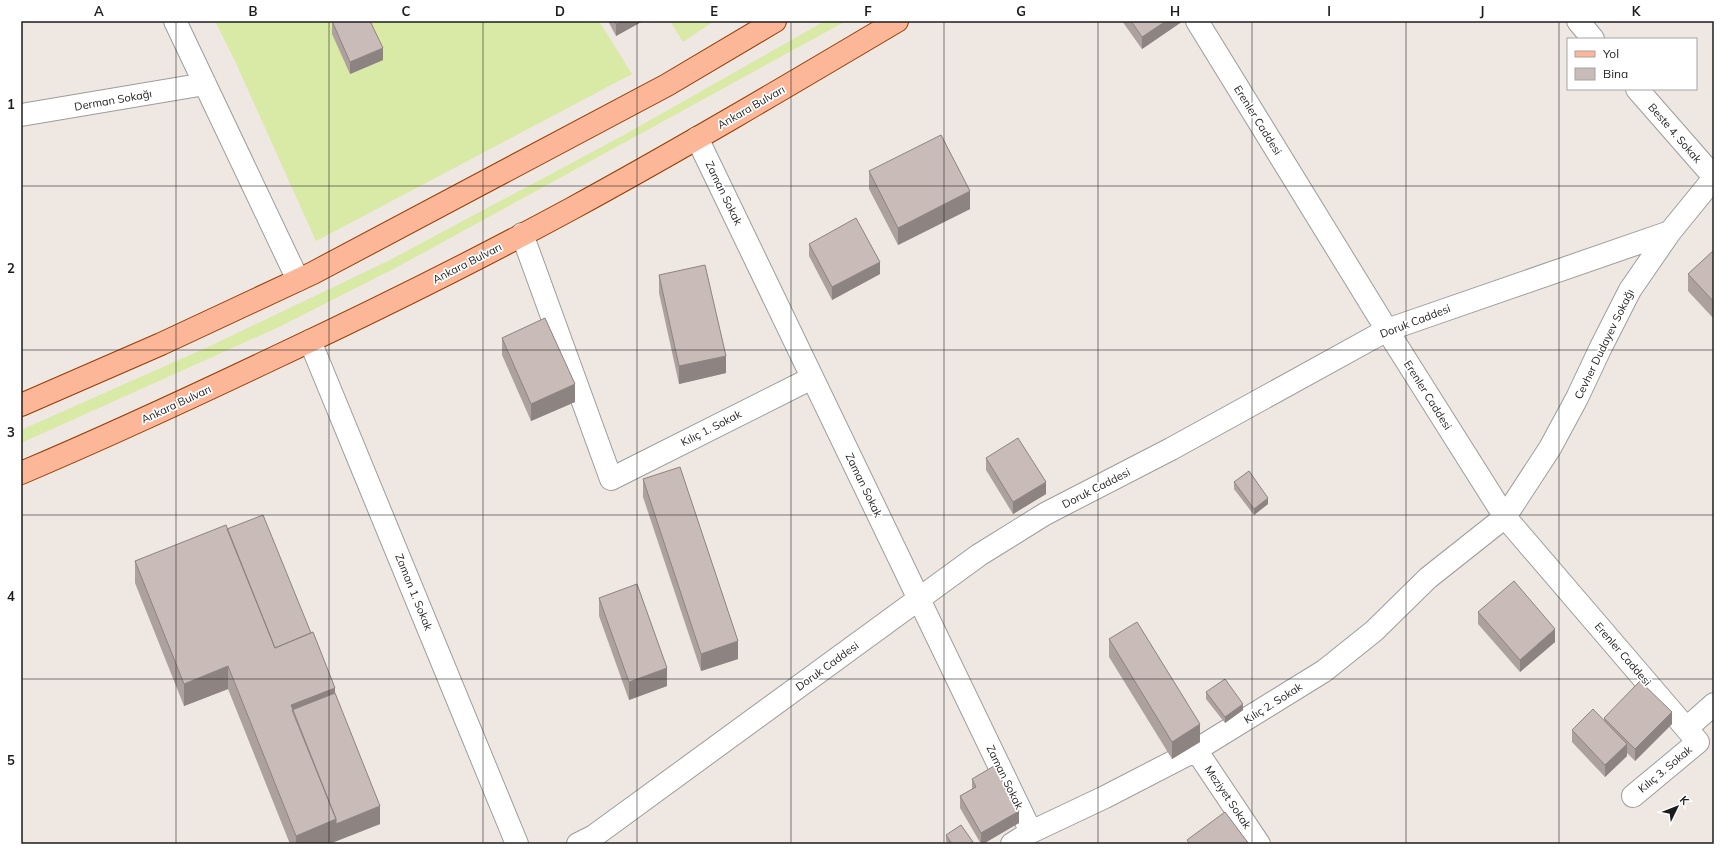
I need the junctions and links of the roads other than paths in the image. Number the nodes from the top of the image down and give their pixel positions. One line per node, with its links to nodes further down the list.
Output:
1 (175, 21): 7 (street)
2 (775, 21): 14 (main road)
3 (897, 21): 10 (main road, Ankara Bulvarı)
4 (1197, 21): 15 (street, Erenler Caddesi)
5 (1578, 21): 6 (street)
6 (1592, 38)
7 (205, 84): 9 (street, Derman Sokağı); 14 (street)
8 (1638, 90): 11 (street, Beste 4. Sokak)
9 (21, 115)
10 (697, 138): 13 (main road, Ankara Bulvarı); 17 (street, Zaman Sokak)
11 (1714, 177): 12 (street, Cevher Dudayev Sokağı)
12 (1670, 232): 15 (street, Doruk Caddesi); 20 (street, Cevher Dudayev Sokağı)
13 (522, 234): 16 (main road, Ankara Bulvarı); 17 (street, Kılıç 1. Sokak)
14 (298, 280): 18 (main road)
15 (1387, 330): 20 (street, Erenler Caddesi); 21 (street, Doruk Caddesi)
16 (310, 341): 19 (main road, Ankara Bulvarı); 27 (street, Zaman 1. Sokak)
17 (812, 378): 21 (street, Zaman Sokak)
18 (21, 405)
19 (21, 473)
20 (1505, 517): 23 (street, Erenler Caddesi); 24 (street, Kılıç 2. Sokak)
21 (919, 599): 26 (street, Zaman Sokak); 28 (street, Doruk Caddesi)
22 (1714, 704): 23 (street, Kılıç 3. Sokak)
23 (1692, 735): 25 (street, Kılıç 3. Sokak)
24 (1196, 750): 26 (street, Kılıç 2. Sokak); 30 (street, Meziyet Sokak)
25 (1633, 796)
26 (1031, 832): 29 (street, Kılıç 2. Sokak)
27 (517, 844)
28 (578, 844)
29 (1012, 844)
30 (1259, 844)

